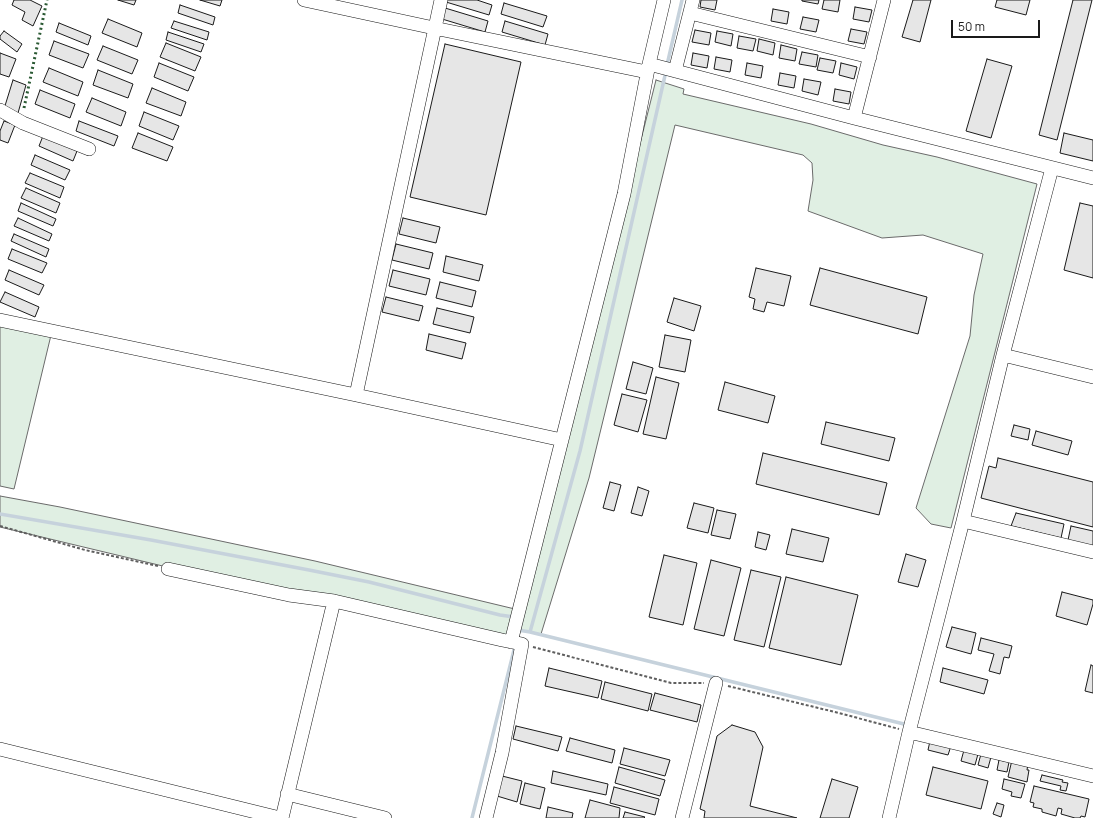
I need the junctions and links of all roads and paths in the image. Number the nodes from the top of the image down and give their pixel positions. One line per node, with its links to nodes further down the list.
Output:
1 (304, 0): 7 (street)
2 (440, 0): 7 (street)
3 (664, 0): 9 (street)
4 (693, 0): 6 (street)
5 (884, 0): 8 (street)
6 (690, 13): 8 (street); 10 (street)
7 (434, 28): 9 (street); 19 (street)
8 (870, 57): 12 (street)
9 (648, 68): 10 (street); 20 (street)
10 (675, 71): 12 (street)
11 (0, 110): 13 (street)
12 (854, 118): 14 (street)
13 (89, 149)
14 (1052, 168): 15 (street); 17 (street)
15 (1093, 178)
16 (0, 320): 19 (street)
17 (1003, 355): 18 (street); 21 (street)
18 (1093, 377)
19 (356, 395): 20 (street)
20 (562, 440): 26 (street)
21 (963, 521): 23 (street); 28 (street)
22 (0, 526): 24 (path)
23 (1093, 552)
24 (168, 569): 25 (street)
25 (334, 601): 26 (street); 31 (street)
26 (517, 643): 27 (path); 34 (street)
27 (716, 683): 28 (path); 35 (street)
28 (909, 732): 30 (street); 36 (street)
29 (0, 749): 32 (street)
30 (1093, 776)
31 (287, 794): 32 (street); 33 (street)
32 (281, 818)
33 (385, 818)
34 (486, 818)
35 (682, 818)
36 (889, 818)

